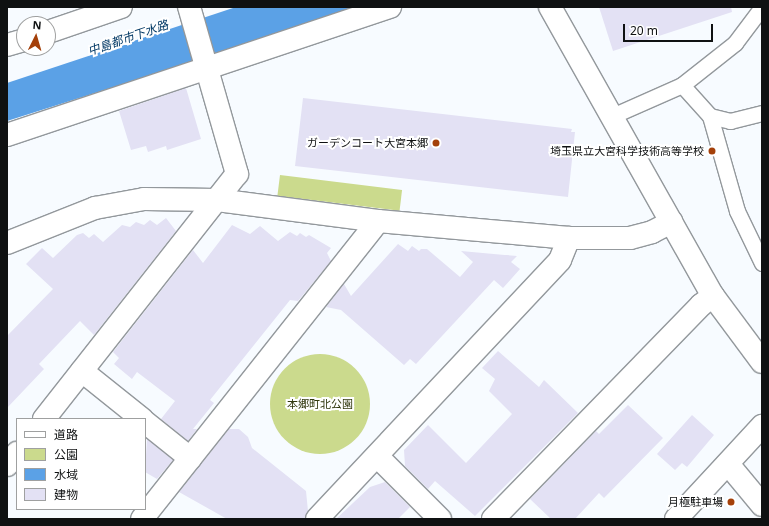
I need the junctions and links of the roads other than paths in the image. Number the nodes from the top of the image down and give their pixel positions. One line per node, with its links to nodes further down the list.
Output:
1 (121, 7): 6 (street)
2 (189, 7): 8 (street)
3 (390, 7): 8 (street)
4 (550, 7): 11 (street)
5 (762, 7): 9 (lane)
6 (90, 12): 7 (street)
7 (56, 28)
8 (208, 69): 13 (street); 14 (street)
9 (682, 85): 11 (lane); 12 (lane)
10 (762, 113): 12 (lane)
11 (612, 116): 16 (street)
12 (710, 116): 19 (lane)
13 (7, 135)
14 (216, 200): 15 (street); 18 (street); 22 (street)
15 (378, 221): 17 (street); 29 (street)
16 (672, 222): 17 (street); 20 (street)
17 (569, 238): 28 (street)
18 (7, 243)
19 (762, 263)
20 (712, 296): 21 (street); 36 (street)
21 (762, 362)
22 (82, 371): 23 (street); 24 (street)
23 (45, 418)
24 (141, 418)
25 (146, 423): 29 (street)
26 (762, 426): 30 (street)
27 (16, 454): 31 (street)
28 (377, 456): 34 (street); 35 (street)
29 (190, 458): 33 (street)
30 (728, 464): 32 (street); 37 (street)
31 (7, 465)
32 (762, 505)
33 (142, 519)
34 (317, 519)
35 (440, 519)
36 (493, 519)
37 (676, 519)

